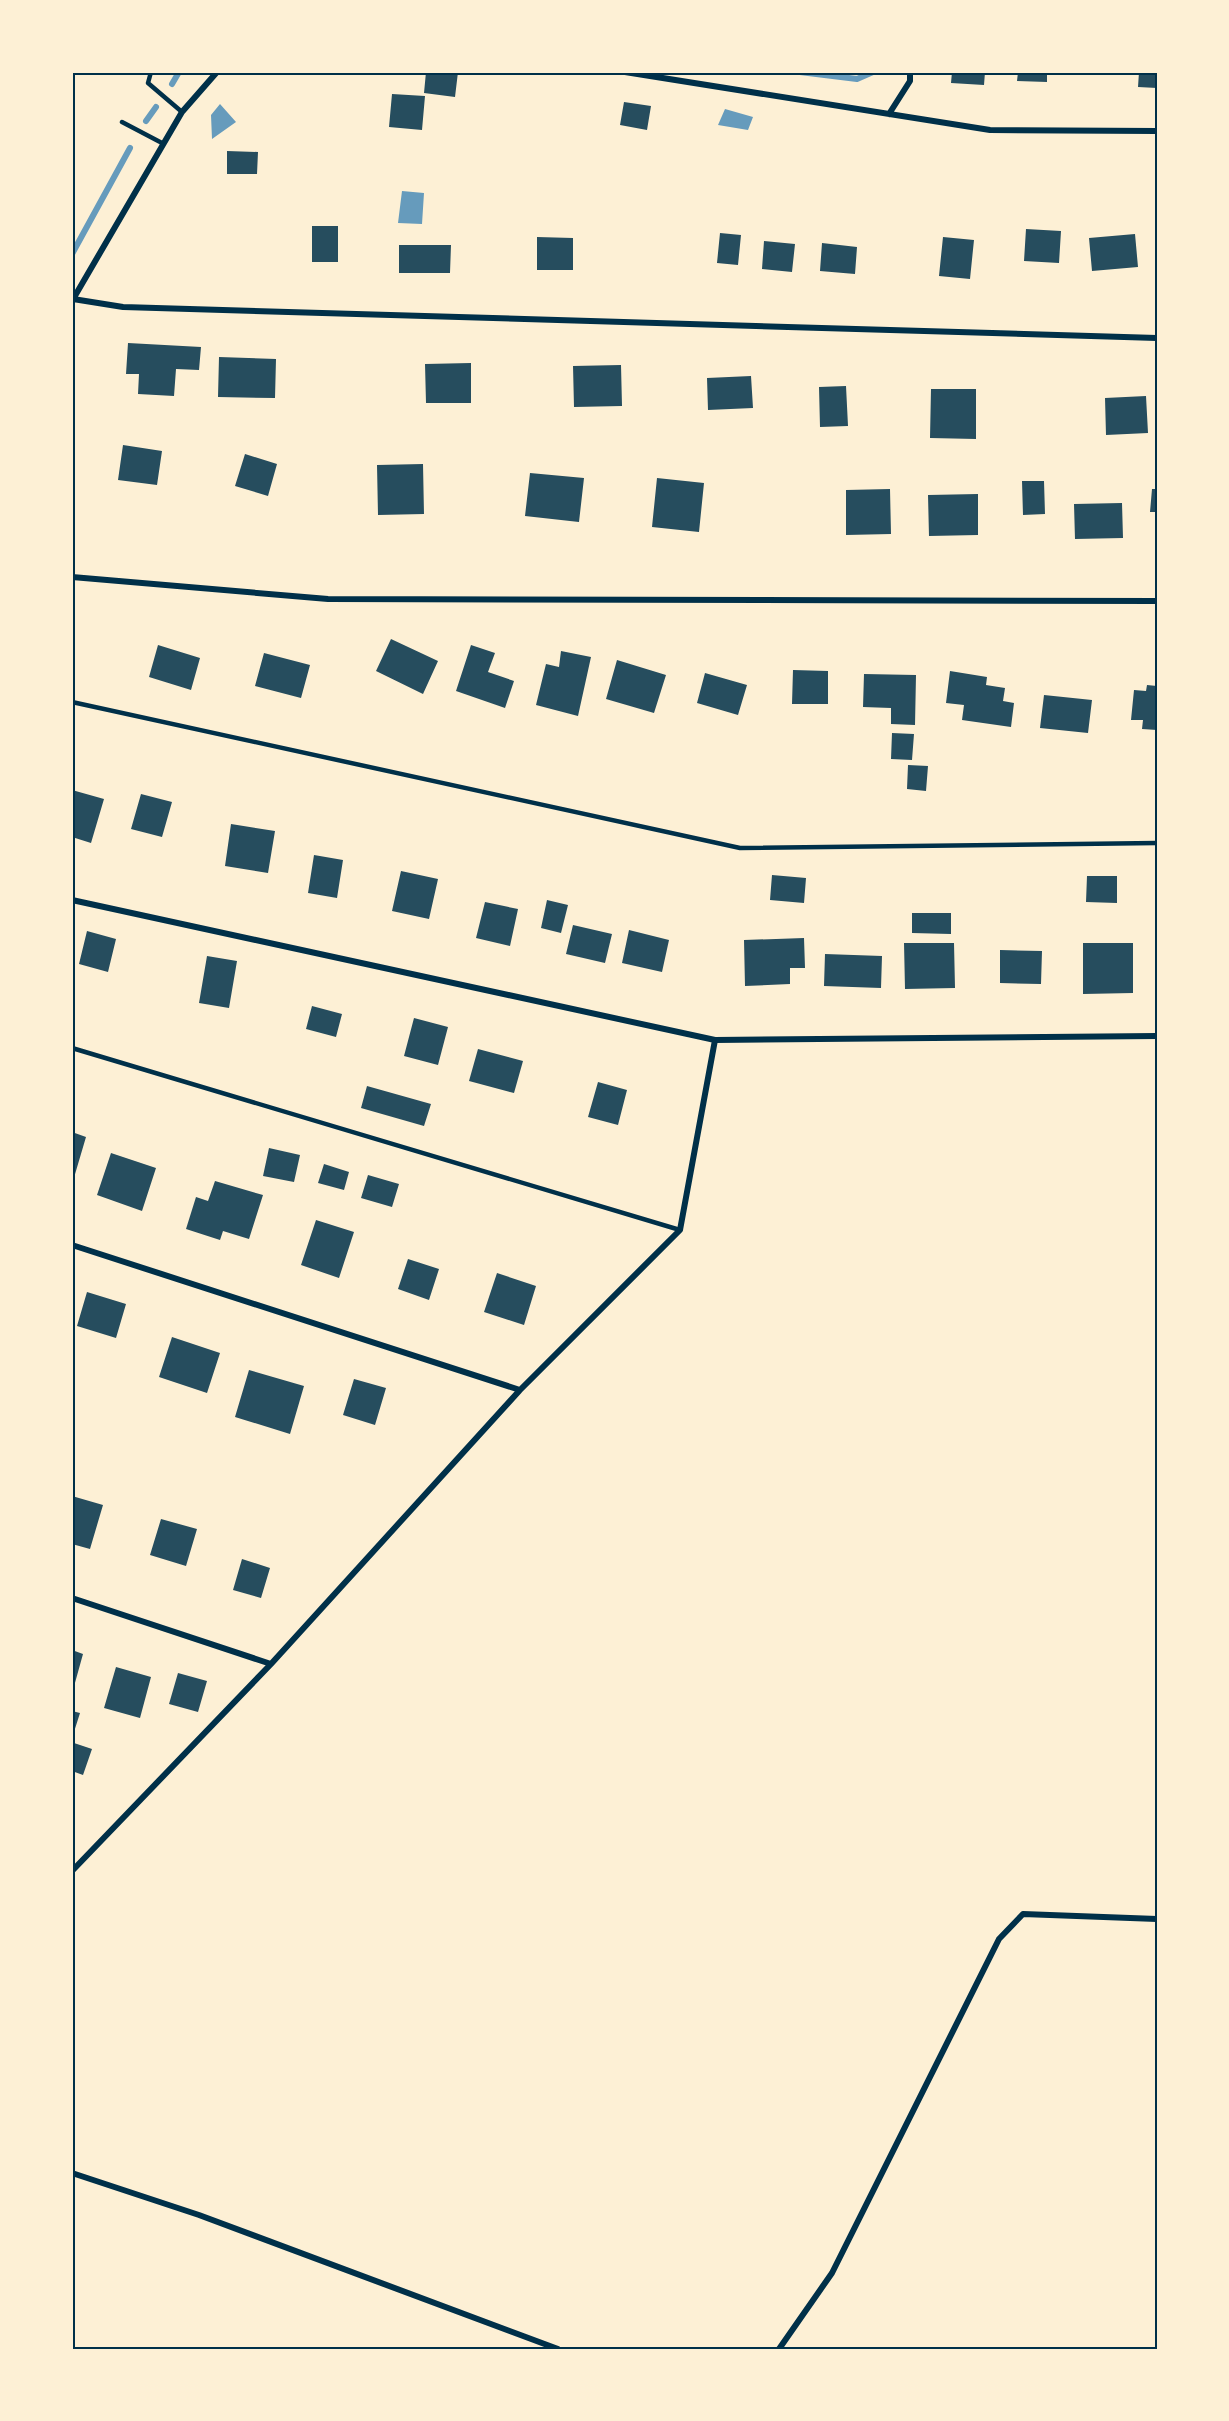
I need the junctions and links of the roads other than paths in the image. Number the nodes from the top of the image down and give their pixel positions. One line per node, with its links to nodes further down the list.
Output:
1 (151, 72): 5 (lane)
2 (217, 72): 5 (street)
3 (625, 72): 6 (street)
4 (910, 72): 6 (street)
5 (182, 112): 9 (street)
6 (889, 114): 8 (street)
7 (122, 122): 9 (lane)
8 (1157, 131)
9 (162, 143): 10 (street)
10 (72, 300): 11 (street)
11 (1157, 338)
12 (72, 577): 13 (street)
13 (1157, 602)
14 (72, 702): 15 (lane)
15 (1157, 843)
16 (72, 900): 18 (street)
17 (1157, 1036): 18 (street)
18 (714, 1040): 20 (street)
19 (72, 1048): 20 (lane)
20 (680, 1230): 22 (street)
21 (72, 1245): 22 (street)
22 (520, 1390): 24 (street)
23 (72, 1598): 24 (street)
24 (271, 1664): 25 (street)
25 (72, 1871)
26 (1157, 1919): 29 (street)
27 (72, 2173): 28 (street)
28 (558, 2349)
29 (779, 2349)

